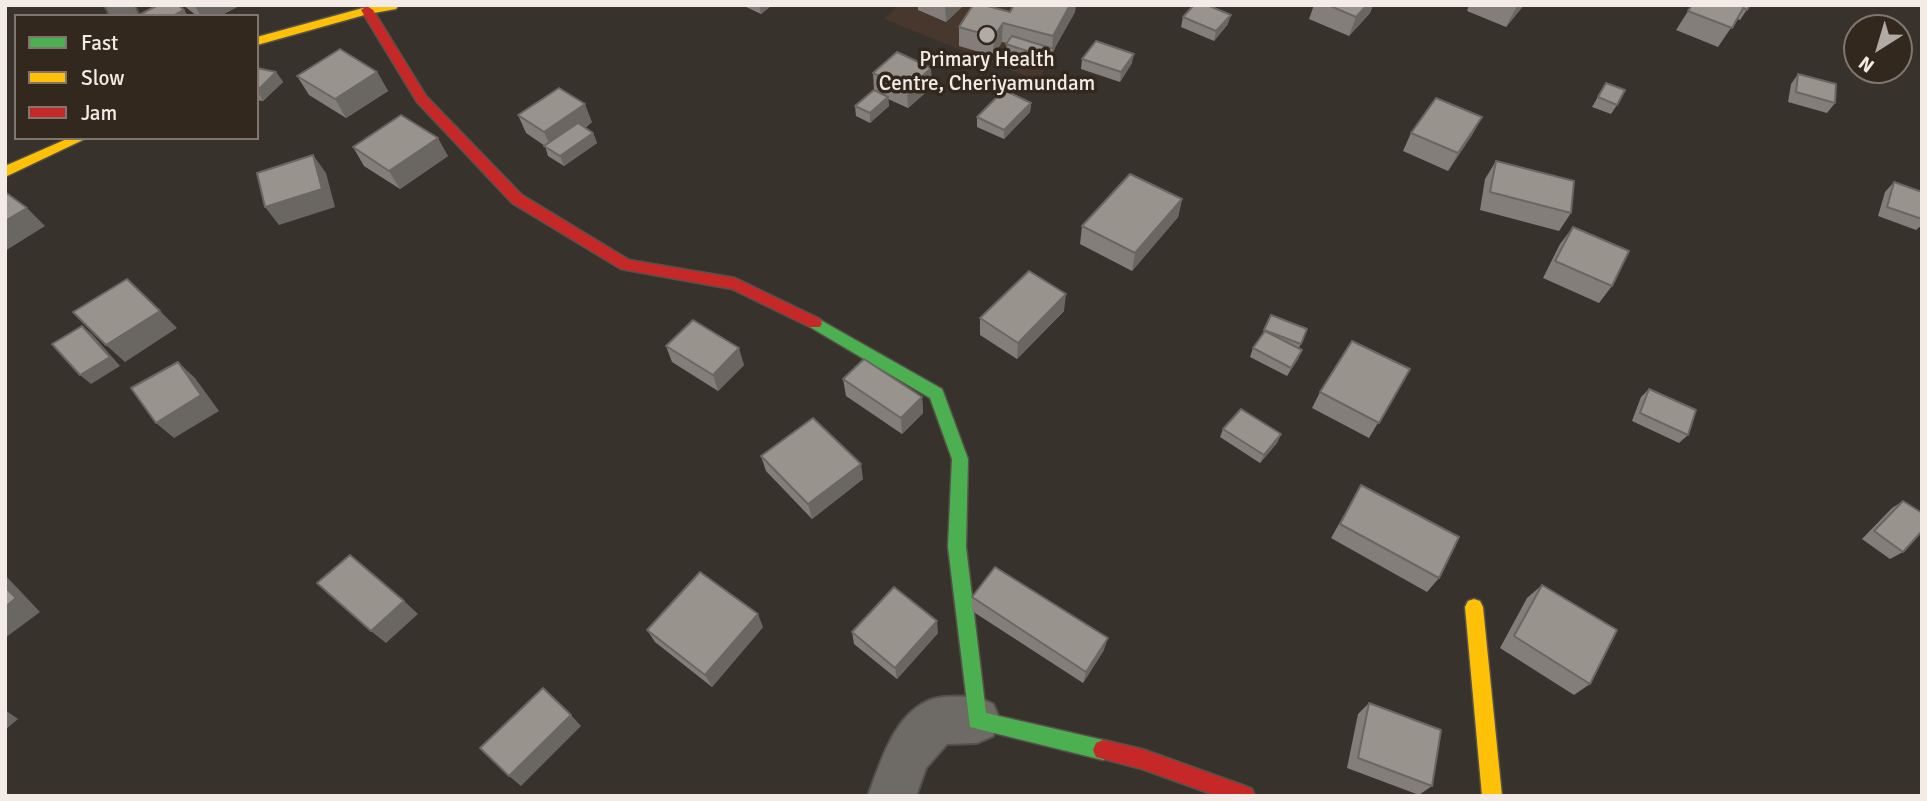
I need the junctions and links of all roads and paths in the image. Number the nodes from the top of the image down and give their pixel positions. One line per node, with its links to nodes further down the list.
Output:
1 (394, 5): 2 (street)
2 (367, 10): 3 (street); 7 (street)
3 (259, 40)
4 (77, 140): 5 (street)
5 (5, 172)
6 (1474, 607): 10 (street)
7 (977, 720): 8 (street); 9 (street)
8 (892, 796)
9 (1245, 796)
10 (1492, 796)

